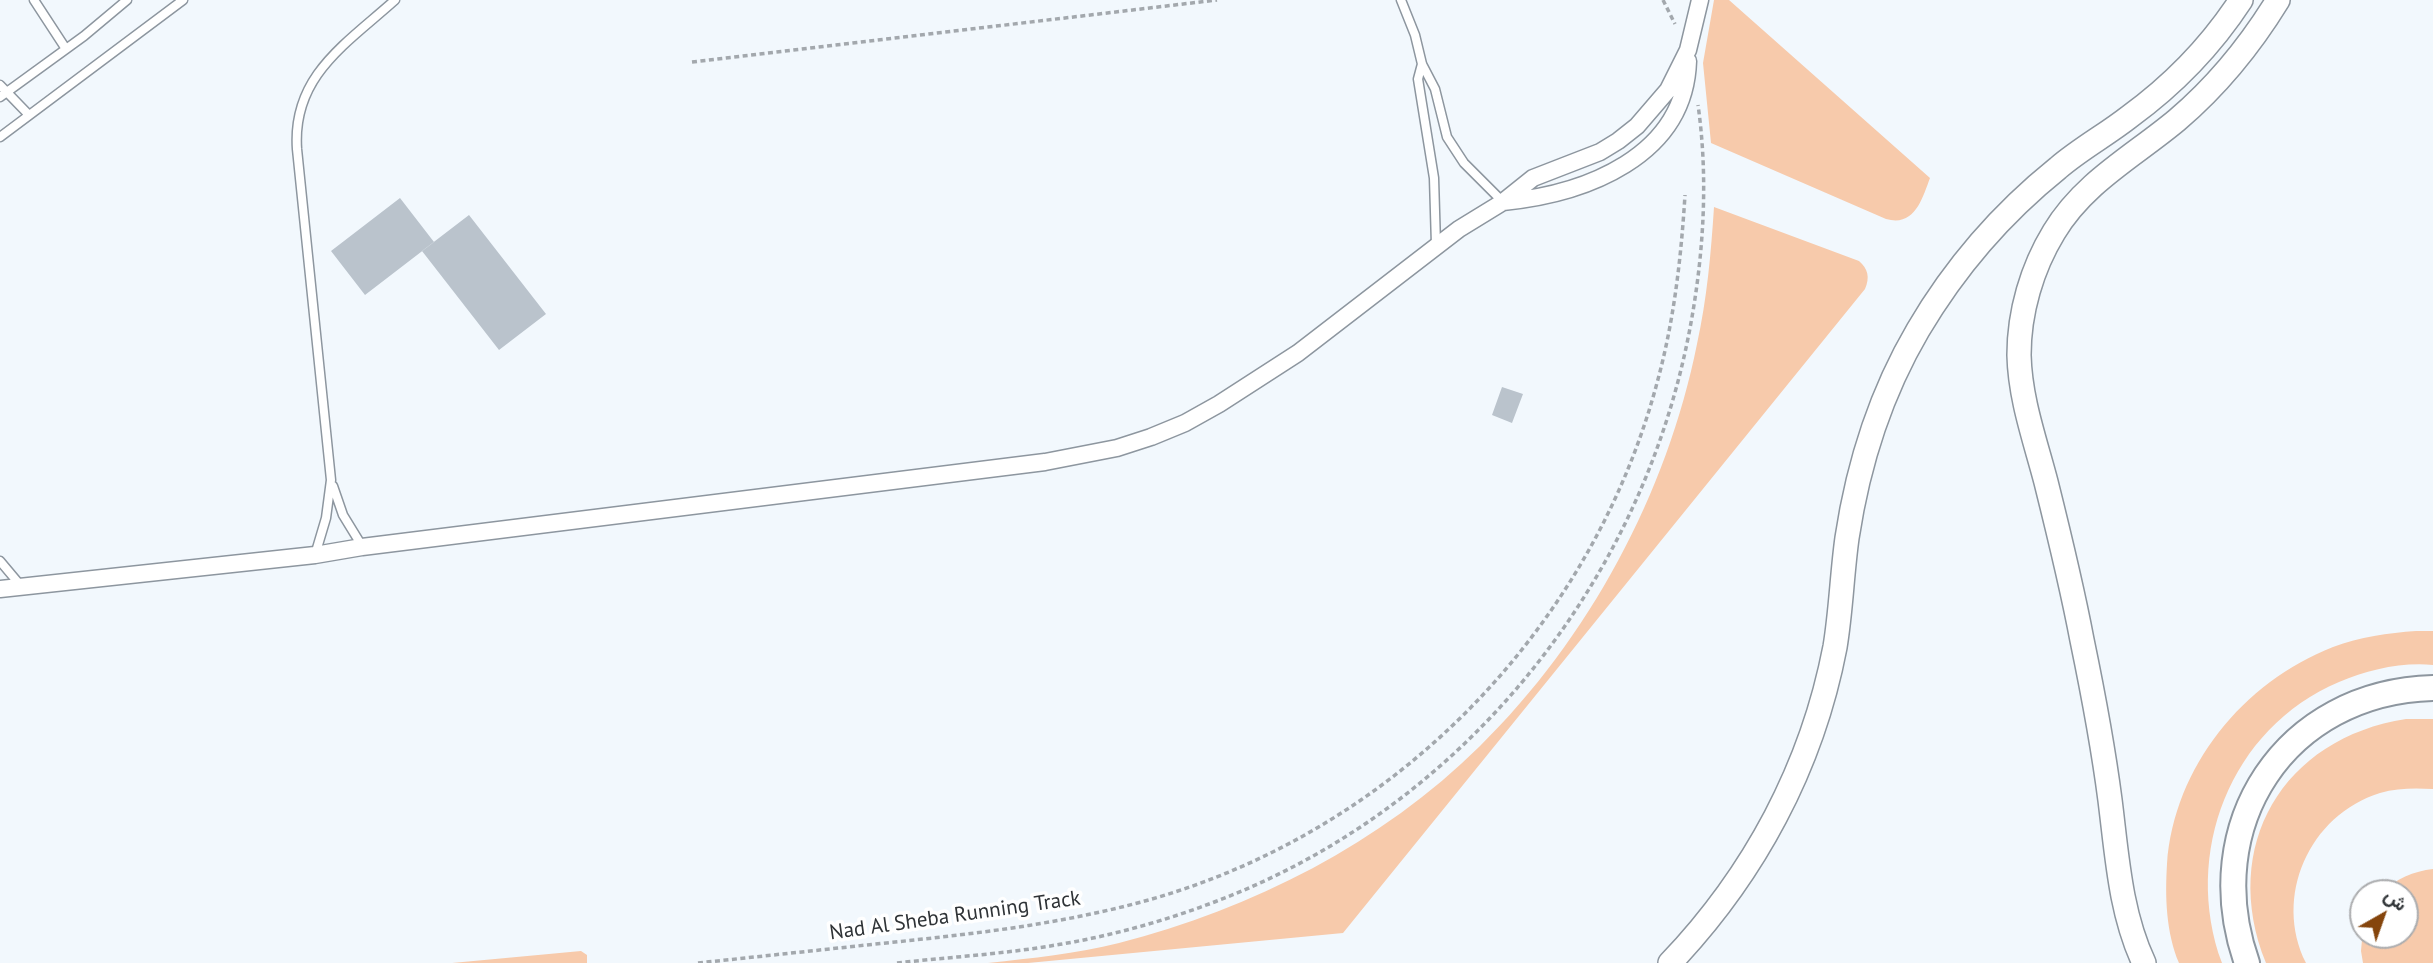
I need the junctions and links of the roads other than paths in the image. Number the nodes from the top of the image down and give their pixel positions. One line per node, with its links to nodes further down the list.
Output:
1 (34, 0): 9 (lane)
2 (127, 0): 9 (lane)
3 (183, 0): 14 (lane)
4 (395, 0): 18 (lane)
5 (1401, 0): 11 (lane)
6 (1700, 0): 10 (street)
7 (2241, 0): 25 (street)
8 (2278, 0): 26 (street)
9 (66, 49): 13 (lane)
10 (1688, 50): 16 (street); 16 (street)
11 (1422, 64): 16 (lane); 17 (lane)
12 (0, 85): 13 (lane)
13 (4, 95): 14 (lane)
14 (29, 115): 15 (lane)
15 (0, 137)
16 (1503, 202): 17 (street)
17 (1436, 246): 19 (street)
18 (331, 480): 19 (lane); 20 (lane)
19 (362, 547): 20 (street)
20 (315, 555): 22 (street)
21 (0, 561): 22 (lane)
22 (21, 586): 23 (street)
23 (0, 589)
24 (2433, 688): 27 (main road)
25 (1671, 963)
26 (2144, 963)
27 (2248, 963)

